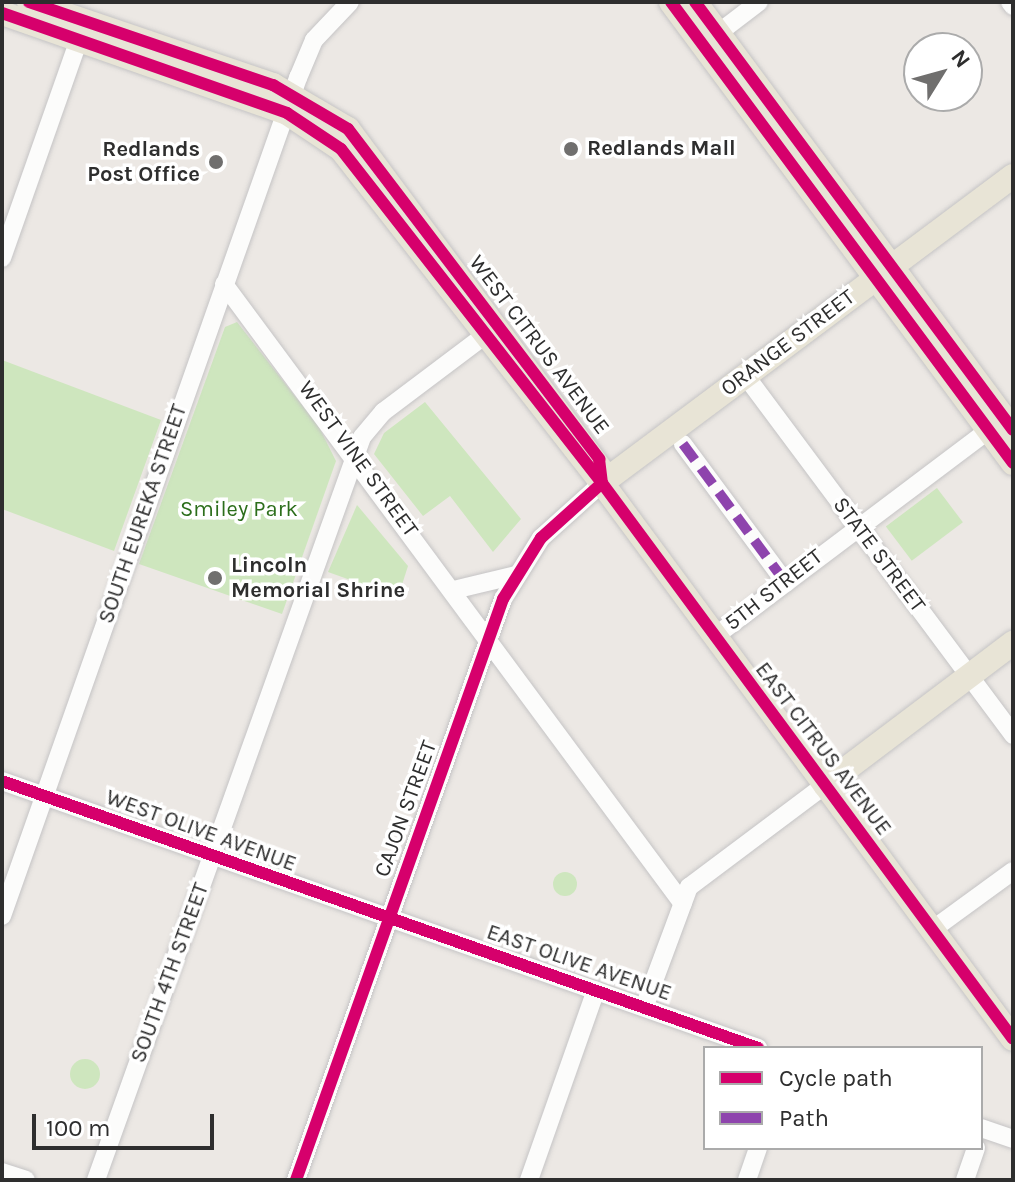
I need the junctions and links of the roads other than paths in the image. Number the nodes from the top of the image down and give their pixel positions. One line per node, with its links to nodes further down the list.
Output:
1 (29, 2): 7 (main road)
2 (350, 2): 9 (street, SOUTH EUREKA STREET)
3 (671, 2): 8 (main road)
4 (695, 2): 8 (main road)
5 (759, 2): 8 (street)
6 (2, 13): 7 (main road)
7 (82, 32): 9 (main road, WEST CITRUS AVENUE); 11 (street)
8 (710, 39): 12 (main road)
9 (290, 104): 13 (street, SOUTH EUREKA STREET); 14 (main road, WEST CITRUS AVENUE)
10 (1013, 176): 12 (main road, ORANGE STREET)
11 (2, 258)
12 (884, 273): 15 (main road, ORANGE STREET); 16 (main road)
13 (224, 284): 18 (street, WEST VINE STREET); 32 (street, SOUTH EUREKA STREET)
14 (491, 331): 18 (street, SOUTH 4TH STREET); 20 (main road, WEST CITRUS AVENUE)
15 (745, 375): 20 (main road, ORANGE STREET); 21 (street, STATE STREET)
16 (1005, 423): 19 (main road); 21 (street, 5TH STREET)
17 (683, 444): 23 (street)
18 (354, 456): 24 (street, WEST VINE STREET); 33 (street, SOUTH 4TH STREET)
19 (1013, 463)
20 (602, 483): 22 (street, CAJON STREET); 26 (main road, EAST CITRUS AVENUE)
21 (859, 529): 23 (street, 5TH STREET); 28 (street, STATE STREET)
22 (516, 575): 24 (street); 25 (street, CAJON STREET)
23 (786, 583): 26 (street, 5TH STREET)
24 (454, 590): 25 (street, WEST VINE STREET)
25 (489, 637): 35 (street, WEST VINE STREET); 37 (street, CAJON STREET)
26 (714, 637): 31 (main road, EAST CITRUS AVENUE)
27 (1013, 643): 28 (main road)
28 (969, 676): 29 (street, STATE STREET); 31 (main road)
29 (1013, 735)
30 (2, 781): 32 (street, WEST OLIVE AVENUE)
31 (825, 785): 35 (street); 38 (main road, EAST CITRUS AVENUE)
32 (44, 796): 33 (street, WEST OLIVE AVENUE); 36 (street, SOUTH EUREKA STREET)
33 (212, 856): 37 (street, WEST OLIVE AVENUE); 49 (street, SOUTH 4TH STREET)
34 (1013, 871): 38 (street)
35 (683, 904): 40 (street)
36 (2, 916)
37 (388, 918): 39 (street, EAST OLIVE AVENUE); 50 (street, CAJON STREET)
38 (932, 930): 41 (main road, EAST CITRUS AVENUE)
39 (596, 990): 40 (street, EAST OLIVE AVENUE); 51 (street)
40 (645, 1005): 42 (street, EAST OLIVE AVENUE)
41 (1013, 1039)
42 (753, 1046)
43 (983, 1130): 44 (street)
44 (1013, 1139)
45 (757, 1150): 52 (street)
46 (975, 1150): 53 (street)
47 (2, 1172): 48 (street)
48 (26, 1180)
49 (96, 1180)
50 (296, 1180)
51 (529, 1180)
52 (747, 1180)
53 (965, 1180)

